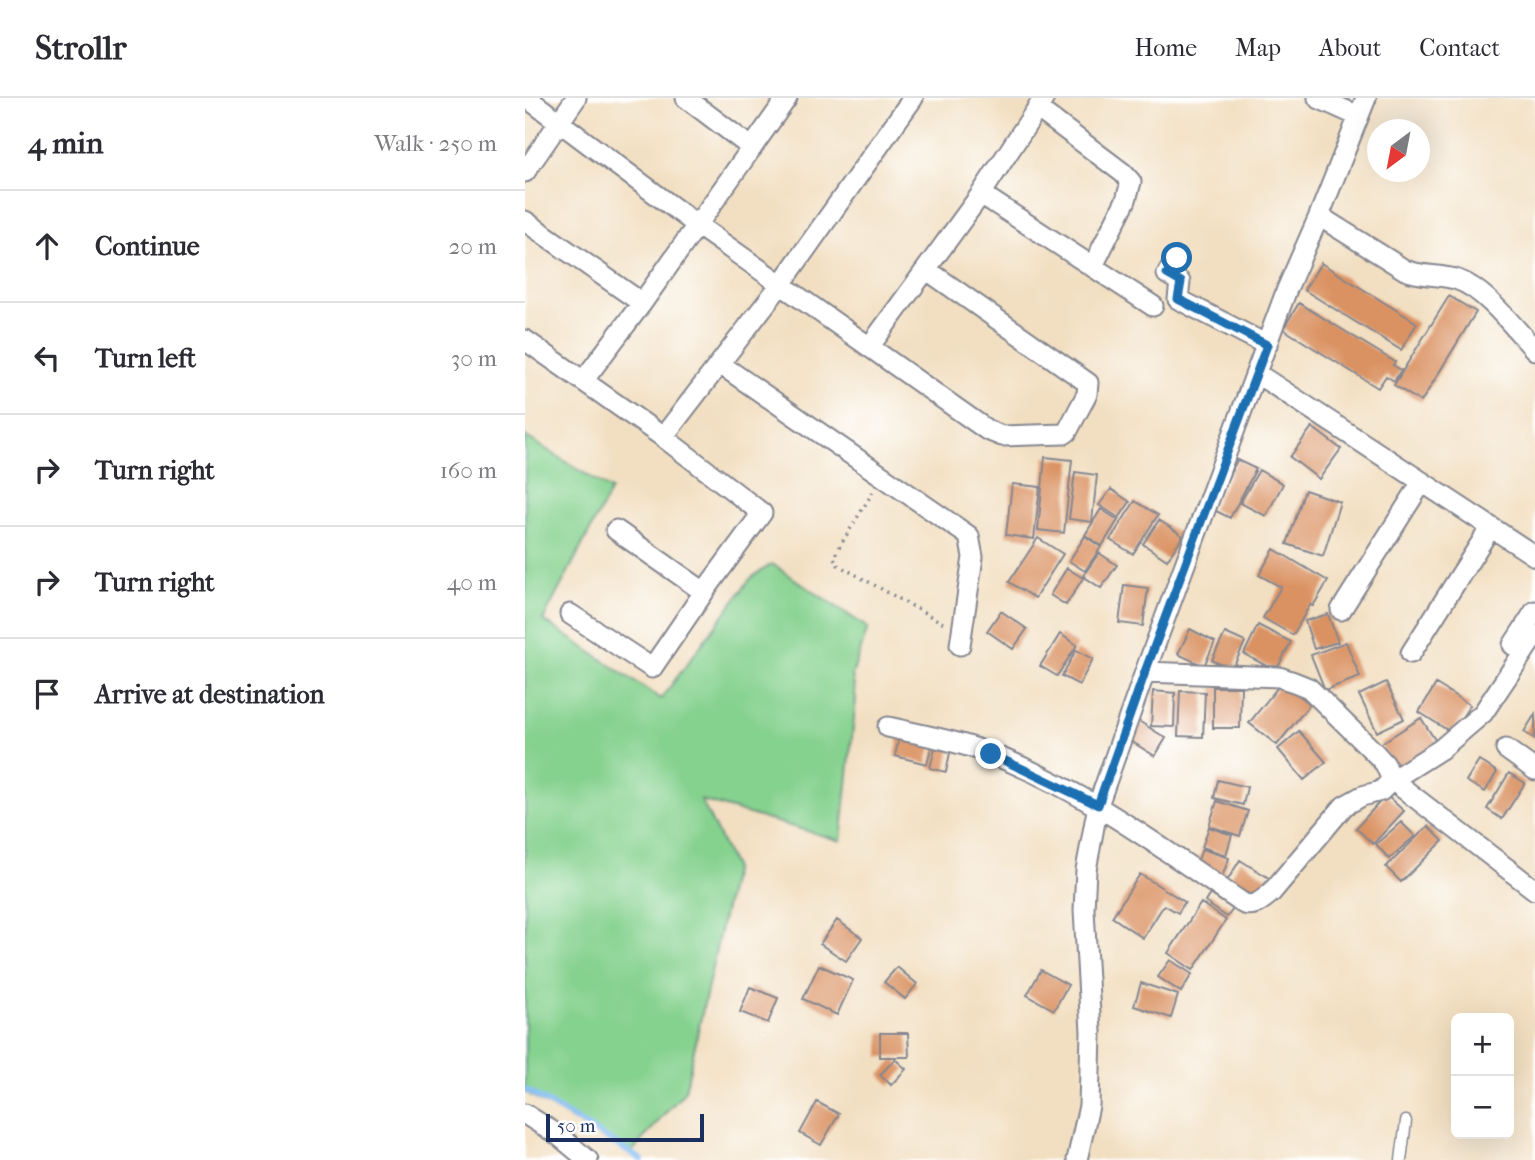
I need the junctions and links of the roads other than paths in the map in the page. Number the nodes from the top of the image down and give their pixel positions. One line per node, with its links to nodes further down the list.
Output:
1 (527, 98): 9 (street)
2 (576, 98): 9 (street)
3 (686, 98): 10 (street)
4 (787, 98): 10 (street)
5 (913, 98): 19 (street)
6 (1318, 98): 8 (street)
7 (1040, 103): 12 (street); 17 (street)
8 (1362, 107): 13 (street)
9 (559, 122): 11 (street); 15 (street)
10 (752, 148): 15 (street)
11 (525, 172)
12 (981, 194): 17 (street); 18 (street)
13 (1319, 216): 23 (street); 25 (street)
14 (525, 221): 20 (street)
15 (697, 225): 19 (street); 20 (street)
16 (1177, 258): 23 (street)
17 (1093, 266): 21 (street)
18 (927, 270): 24 (street); 24 (street)
19 (781, 284): 24 (street); 26 (street)
20 (642, 303): 28 (street)
21 (1153, 306)
22 (525, 340): 28 (street)
23 (1267, 345): 27 (street)
24 (870, 346)
25 (1535, 350)
26 (720, 364): 29 (street); 39 (street)
27 (1257, 373): 30 (street); 41 (street)
28 (583, 381): 29 (street)
29 (663, 437): 34 (street)
30 (1422, 482): 31 (street); 35 (street)
31 (1491, 527): 33 (street); 40 (street)
32 (615, 530): 34 (street)
33 (1535, 556)
34 (704, 592): 37 (street)
35 (1341, 610)
36 (1535, 611): 42 (street)
37 (570, 614)
38 (1535, 635): 46 (street)
39 (961, 639)
40 (1411, 653)
41 (1145, 672): 46 (street); 47 (street)
42 (1479, 697)
43 (888, 727): 47 (street)
44 (1506, 748): 45 (street)
45 (1535, 770)
46 (1392, 780): 47 (street); 48 (street)
47 (1098, 805): 52 (street)
48 (1535, 890)
49 (525, 1114): 51 (street)
50 (1406, 1121): 53 (lane)
51 (588, 1160)
52 (1077, 1160)
53 (1401, 1160)

